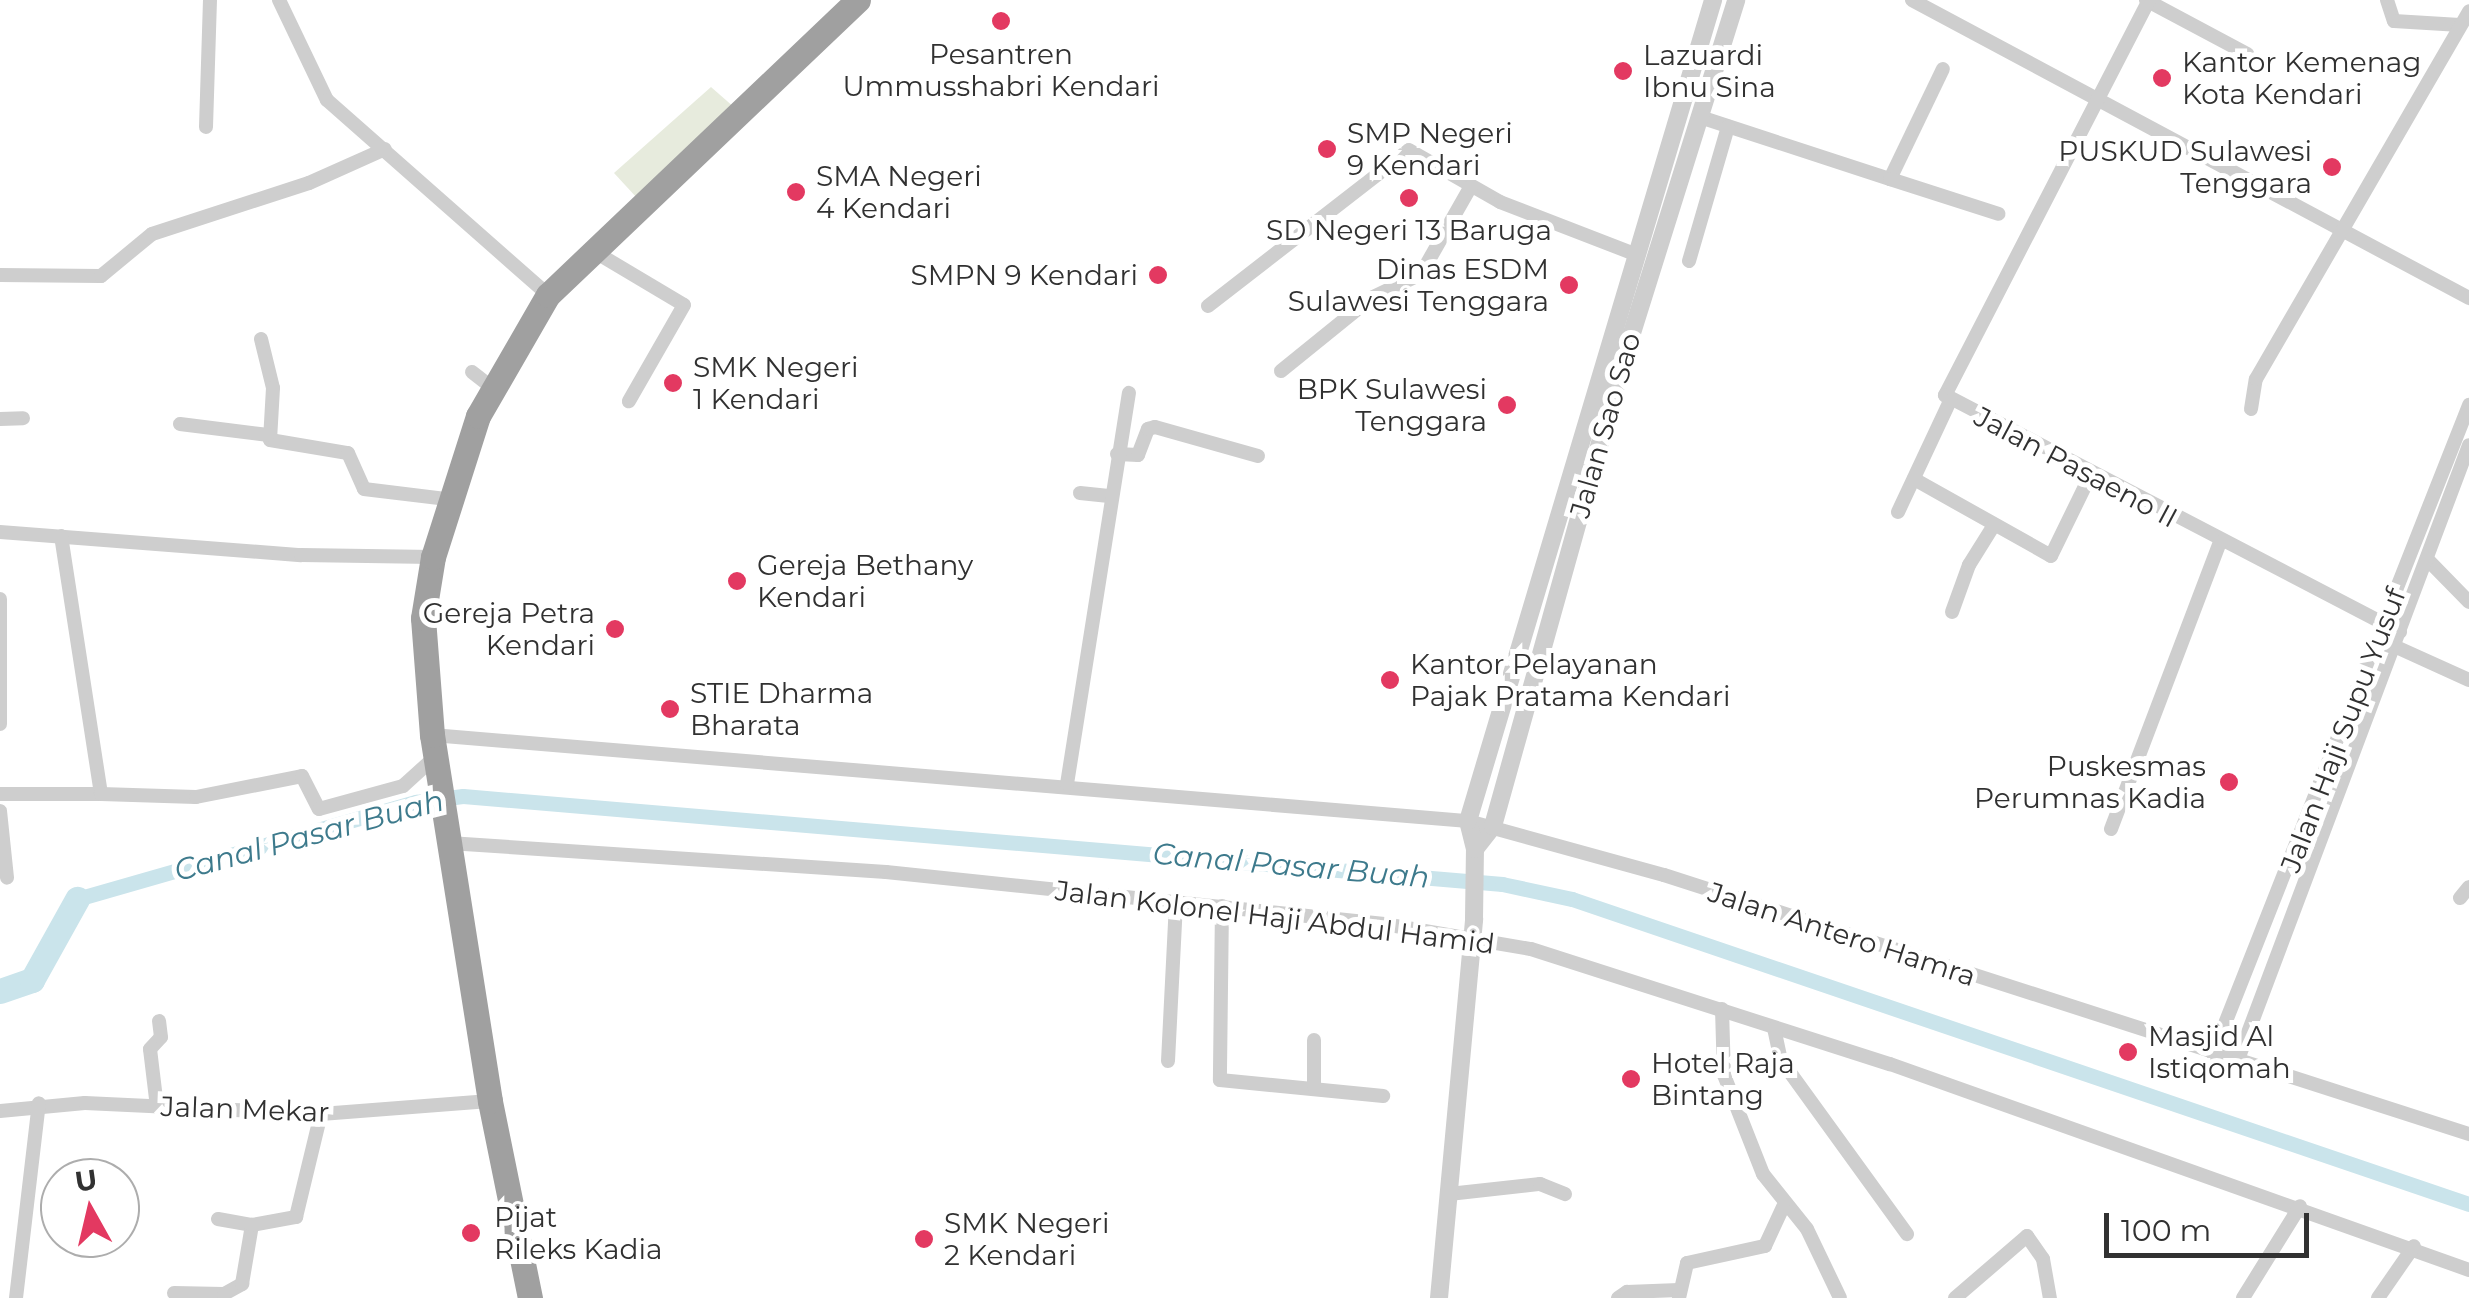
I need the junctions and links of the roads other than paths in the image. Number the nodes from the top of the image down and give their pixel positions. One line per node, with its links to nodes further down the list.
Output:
1 (210, 0): 14 (street)
2 (279, 0): 16 (street)
3 (858, 0): 21 (highway)
4 (1713, 0): 22 (street, Jalan Sao Sao)
5 (1736, 0): 13 (street, Jalan Sao Sao)
6 (1912, 0): 12 (street)
7 (2148, 0): 10 (street); 12 (street, Jalan Pasaeno II)
8 (2387, 0): 9 (street)
9 (2465, 18): 20 (street)
10 (2247, 54)
11 (1943, 69): 17 (street)
12 (2097, 100): 20 (street); 32 (street, Jalan Pasaeno II)
13 (1700, 117): 15 (street); 67 (street, Jalan Sao Sao)
14 (206, 127)
15 (1728, 128): 17 (street); 23 (street)
16 (385, 149): 24 (street); 25 (street)
17 (1890, 179): 19 (street)
18 (1472, 186): 22 (street); 27 (street); 29 (street)
19 (1999, 214)
20 (2343, 229): 26 (street); 34 (street)
21 (590, 248): 25 (highway); 31 (street)
22 (1637, 255): 66 (street, Jalan Sao Sao)
23 (1690, 261)
24 (0, 274)
25 (548, 295): 46 (highway)
26 (2469, 298)
27 (1208, 306)
28 (261, 339): 38 (street)
29 (1282, 371)
30 (1129, 393): 40 (street)
31 (629, 401)
32 (1950, 401): 42 (street, Jalan Pasaeno II); 43 (street)
33 (2469, 405): 57 (street, Jalan Haji Supu Yusuf)
34 (2251, 410)
35 (24, 418): 36 (street)
36 (0, 420)
37 (180, 424): 38 (street)
38 (268, 435): 46 (street)
39 (2469, 445): 53 (street, Jalan Haji Supu Yusuf)
40 (1117, 454): 41 (street); 45 (street)
41 (1258, 456)
42 (2091, 474): 48 (street); 51 (street, Jalan Pasaeno II)
43 (1914, 479): 47 (street); 48 (street)
44 (1080, 494): 45 (street)
45 (1110, 496): 62 (street)
46 (448, 499): 52 (highway)
47 (1898, 512)
48 (1994, 525): 56 (street)
49 (0, 532): 50 (street)
50 (61, 536): 52 (street); 64 (street)
51 (2220, 542): 57 (street, Jalan Pasaeno II); 68 (street)
52 (433, 557): 61 (highway)
53 (2427, 559): 55 (street); 58 (street, Jalan Haji Supu Yusuf)
54 (0, 599): 60 (street)
55 (2469, 602)
56 (1952, 612)
57 (2383, 624): 58 (street, Jalan Pasaeno II); 79 (street, Jalan Haji Supu Yusuf)
58 (2397, 639): 59 (street, Jalan Pasaeno II); 81 (street, Jalan Haji Supu Yusuf)
59 (2469, 680)
60 (0, 724)
61 (435, 755): 62 (street, Jalan Antero Hamra); 64 (street); 69 (highway)
62 (1067, 784): 66 (street, Jalan Antero Hamra)
63 (0, 794): 64 (street)
64 (102, 794)
65 (0, 811): 71 (street)
66 (1468, 821): 67 (street, Jalan Antero Hamra); 70 (street)
67 (1493, 826): 70 (street, Jalan Sao Sao); 79 (street, Jalan Antero Hamra)
68 (2111, 829)
69 (448, 834): 72 (street, Jalan Kolonel Haji Abdul Hamid); 84 (highway)
70 (1475, 848): 74 (street)
71 (7, 878)
72 (1176, 903): 73 (street, Jalan Kolonel Haji Abdul Hamid); 80 (street)
73 (1222, 906): 74 (street, Jalan Kolonel Haji Abdul Hamid); 82 (street)
74 (1473, 928): 75 (street, Jalan Kolonel Haji Abdul Hamid); 90 (street)
75 (1722, 1009): 77 (street, Jalan Kolonel Haji Abdul Hamid); 93 (street)
76 (159, 1021): 86 (street)
77 (1774, 1028): 92 (street, Jalan Kolonel Haji Abdul Hamid); 96 (street)
78 (1314, 1040): 82 (street)
79 (2213, 1054): 81 (street, Jalan Antero Hamra)
80 (1168, 1061)
81 (2236, 1062): 89 (street, Jalan Antero Hamra)
82 (1314, 1086): 83 (street)
83 (1383, 1096)
84 (490, 1101): 88 (street, Jalan Mekar); 103 (highway)
85 (38, 1104): 86 (street, Jalan Mekar); 87 (street, Jalan Mekar); 102 (street)
86 (157, 1107): 88 (street, Jalan Mekar)
87 (0, 1111)
88 (322, 1114): 95 (street)
89 (2469, 1134)
90 (1449, 1194): 91 (street); 104 (street)
91 (1565, 1194)
92 (2300, 1206): 97 (street, Jalan Kolonel Haji Abdul Hamid); 108 (street)
93 (1783, 1207): 100 (street); 106 (street)
94 (218, 1219): 95 (street)
95 (252, 1224): 99 (street)
96 (1907, 1234)
97 (2414, 1246): 98 (street, Jalan Kolonel Haji Abdul Hamid); 109 (street)
98 (2469, 1270)
99 (174, 1292)
100 (1679, 1294): 105 (street)
101 (1962, 1295): 107 (street)
102 (16, 1298)
103 (530, 1298)
104 (1439, 1298)
105 (1618, 1298)
106 (1840, 1298)
107 (2050, 1298)
108 (2244, 1298)
109 (2378, 1298)

